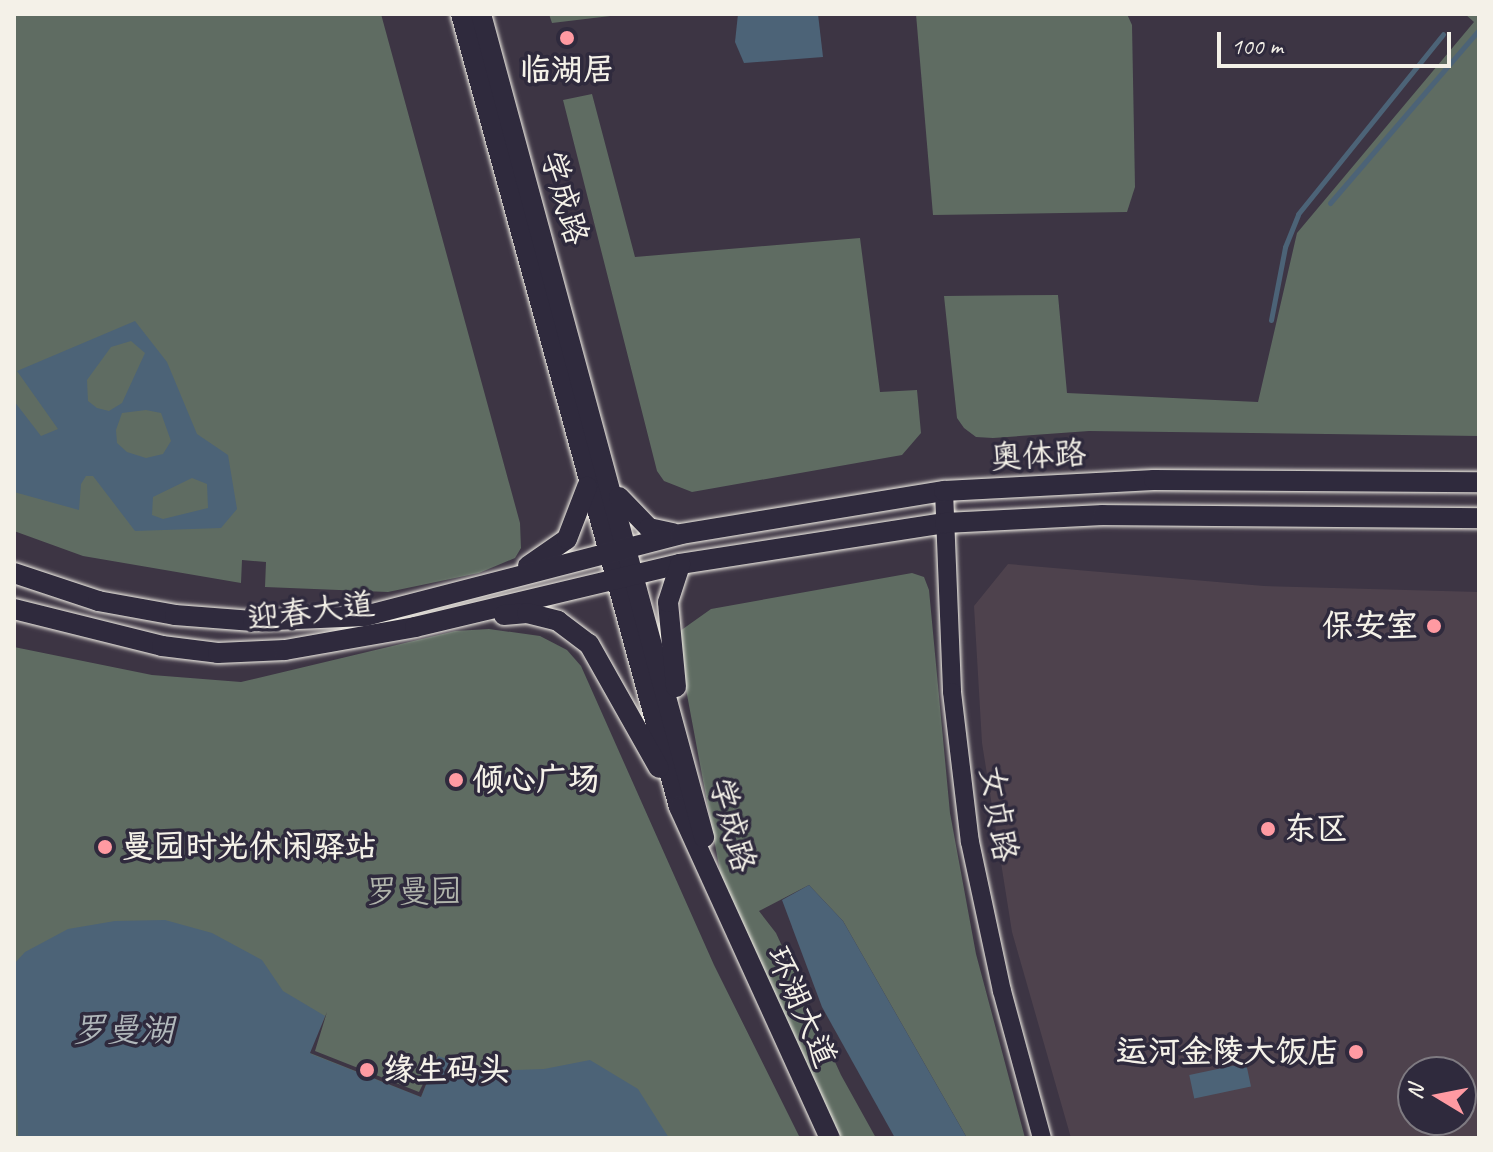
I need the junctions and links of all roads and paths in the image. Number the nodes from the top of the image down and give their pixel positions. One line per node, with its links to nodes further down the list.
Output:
1 (461, 14): 5 (main road, 学成路)
2 (481, 14): 3 (main road, 学成路)
3 (611, 482): 9 (main road); 10 (main road, 学成路)
4 (1479, 482): 6 (main road, 奥体路)
5 (587, 483): 11 (main road, 学成路); 16 (main road)
6 (944, 491): 8 (street, 女贞路); 9 (main road, 奥体路)
7 (1479, 518): 8 (main road, 奥体路)
8 (945, 523): 12 (main road, 奥体路); 22 (street, 女贞路)
9 (681, 534): 10 (main road, 奥体路)
10 (628, 547): 11 (main road, 奥体路); 14 (main road, 学成路)
11 (606, 553): 15 (main road, 学成路); 16 (main road, 迎春大道)
12 (680, 564): 14 (main road, 奥体路); 19 (main road)
13 (14, 573): 16 (main road, 迎春大道)
14 (635, 574): 15 (main road, 奥体路); 19 (main road, 学成路)
15 (614, 579): 18 (main road, 迎春大道); 19 (main road, 学成路)
16 (454, 596)
17 (14, 609): 18 (main road, 迎春大道)
18 (456, 618): 19 (main road)
19 (688, 808): 20 (main road, 学成路)
20 (720, 899): 21 (main road, 环湖大道)
21 (830, 1138)
22 (1042, 1138)

